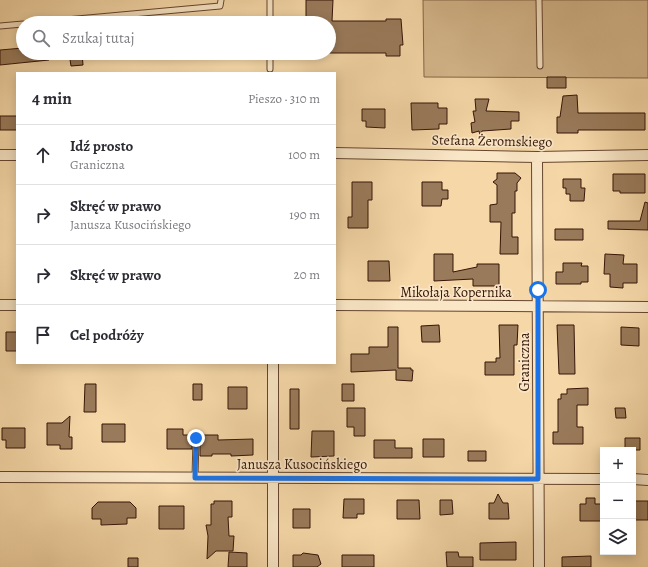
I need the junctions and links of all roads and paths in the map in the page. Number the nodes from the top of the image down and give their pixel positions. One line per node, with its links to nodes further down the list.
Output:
1 (221, 0): 4 (lane)
2 (270, 0): 5 (lane)
3 (539, 0): 9 (lane)
4 (110, 16)
5 (270, 16)
6 (16, 25): 7 (lane)
7 (0, 26)
8 (270, 60): 10 (lane)
9 (540, 66)
10 (270, 69)
11 (336, 153): 15 (street, Stefana Żeromskiego)
12 (0, 155): 13 (street)
13 (16, 155)
14 (648, 155): 15 (street, Stefana Żeromskiego)
15 (537, 157): 19 (street, Graniczna)
16 (0, 305): 17 (street)
17 (16, 305)
18 (336, 305): 19 (street, Mikołaja Kopernika)
19 (539, 307): 20 (street, Mikołaja Kopernika); 26 (street, Graniczna)
20 (648, 307)
21 (273, 364): 25 (street)
22 (196, 438): 24 (lane)
23 (0, 477): 24 (street, Janusza Kusocińskiego)
24 (195, 478): 25 (street, Janusza Kusocińskiego)
25 (274, 478): 26 (street, Janusza Kusocińskiego); 30 (street)
26 (538, 479): 27 (street, Janusza Kusocińskiego); 31 (street, Graniczna)
27 (600, 479)
28 (636, 479): 29 (street)
29 (648, 480)
30 (273, 567)
31 (539, 567)

